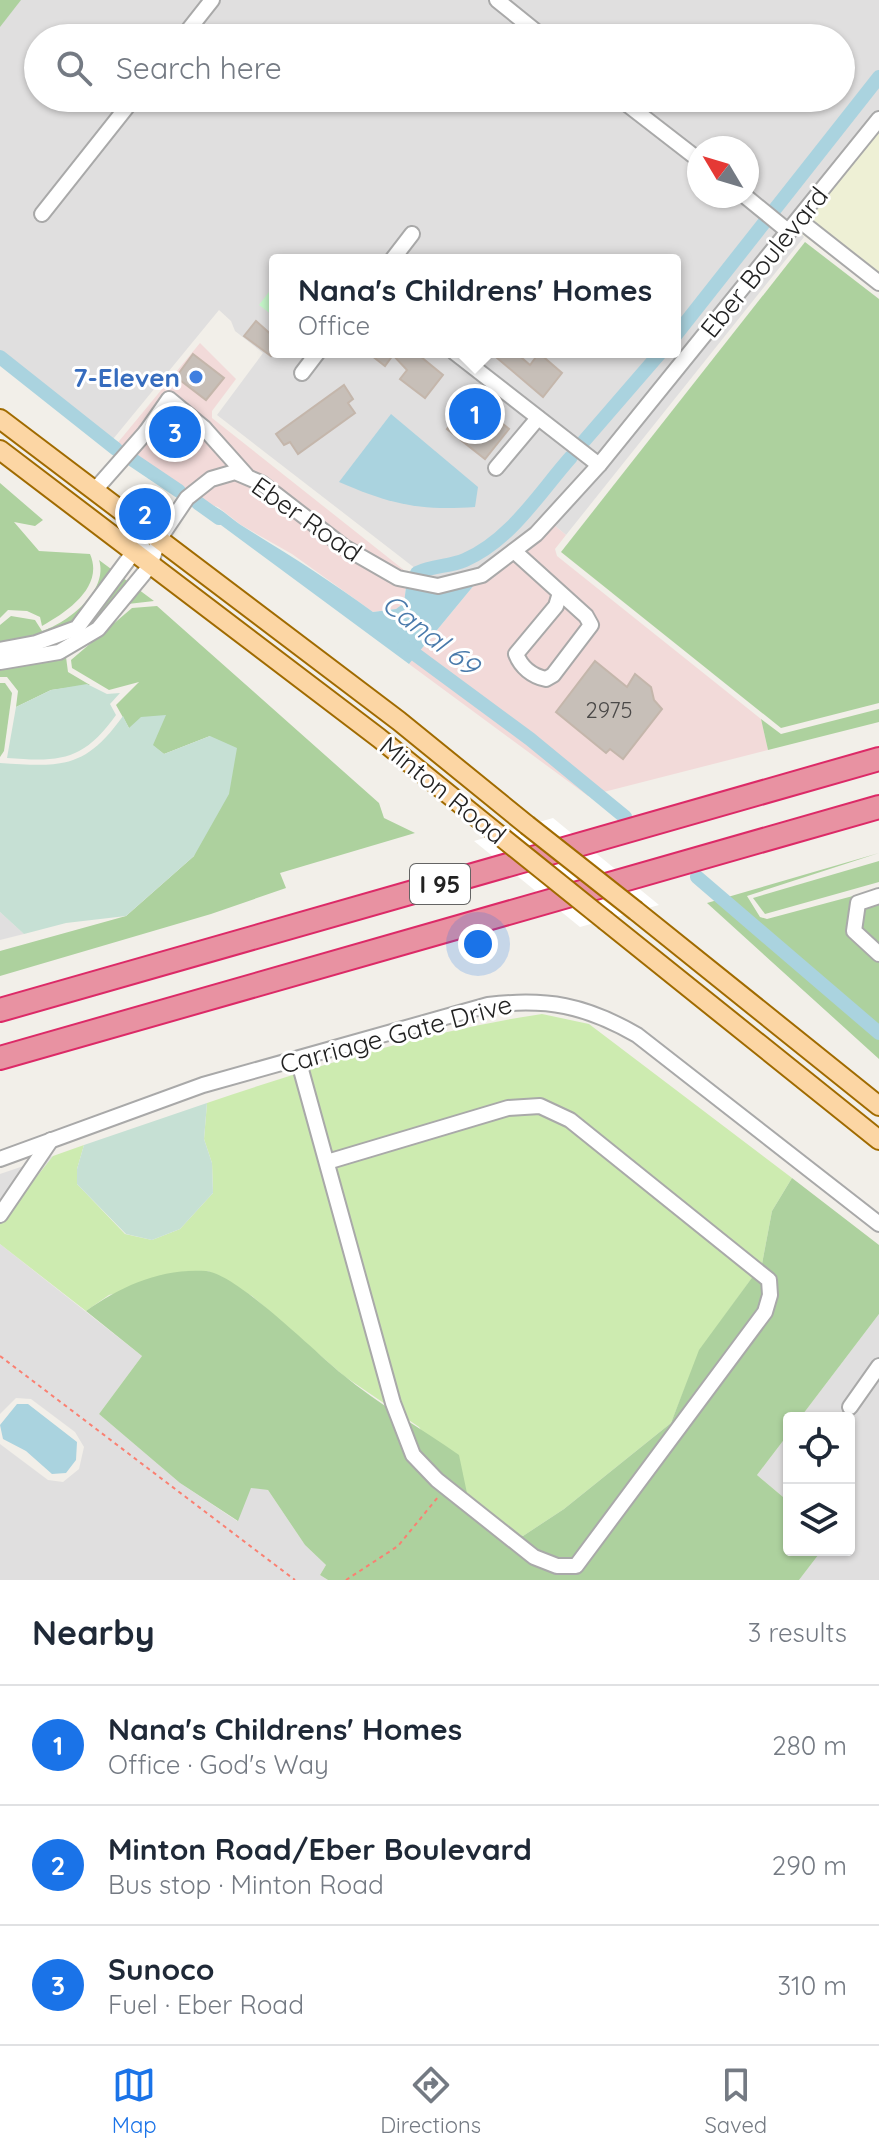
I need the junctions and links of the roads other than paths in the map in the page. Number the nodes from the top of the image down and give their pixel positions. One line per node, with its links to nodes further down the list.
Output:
1 (212, 0): 3 (street)
2 (497, 0): 4 (street)
3 (193, 24)
4 (527, 24)
5 (123, 112): 10 (street)
6 (637, 112): 8 (street)
7 (879, 119): 11 (street, Eber Boulevard)
8 (687, 151)
9 (759, 207): 12 (street)
10 (42, 214)
11 (799, 220): 12 (street, Eber Boulevard); 15 (street)
12 (786, 229): 24 (street, Eber Boulevard)
13 (412, 234): 14 (street)
14 (397, 254)
15 (879, 283)
16 (313, 358): 18 (street)
17 (462, 358): 19 (street)
18 (302, 373)
19 (538, 418): 24 (street); 25 (street)
20 (0, 419): 27 (main road, Minton Road)
21 (204, 428): 22 (street); 22 (street); 26 (street)
22 (146, 432): 27 (street)
23 (0, 450): 30 (main road, Minton Road)
24 (599, 465): 29 (street, Eber Boulevard)
25 (496, 468)
26 (246, 475): 28 (street, Eber Road); 32 (street, Eber Road)
27 (94, 491): 28 (main road, Minton Road)
28 (158, 541): 30 (street, Eber Road); 31 (street, Eber Road); 44 (main road, Minton Road, bridge)
29 (514, 551): 32 (street, Eber Boulevard); 33 (street)
30 (133, 553): 31 (main road, Minton Road); 34 (street)
31 (150, 566): 34 (street); 46 (main road, Minton Road, bridge)
32 (482, 575)
33 (560, 593): 33 (street)
34 (36, 649): 35 (street); 36 (street)
35 (0, 650)
36 (0, 662)
37 (879, 759): 41 (highway, I 95)
38 (879, 807): 42 (highway, I 95)
39 (879, 896): 40 (street)
40 (877, 949)
41 (0, 1010)
42 (0, 1058)
43 (298, 1059): 45 (street, Carriage Gate Drive); 48 (street); 50 (street, Carriage Gate Drive)
44 (879, 1106)
45 (51, 1140): 47 (street, Carriage Gate Drive); 49 (street)
46 (879, 1140)
47 (0, 1159)
48 (327, 1162): 48 (street)
49 (0, 1215)
50 (879, 1224)
51 (879, 1366): 52 (street)
52 (850, 1407)

